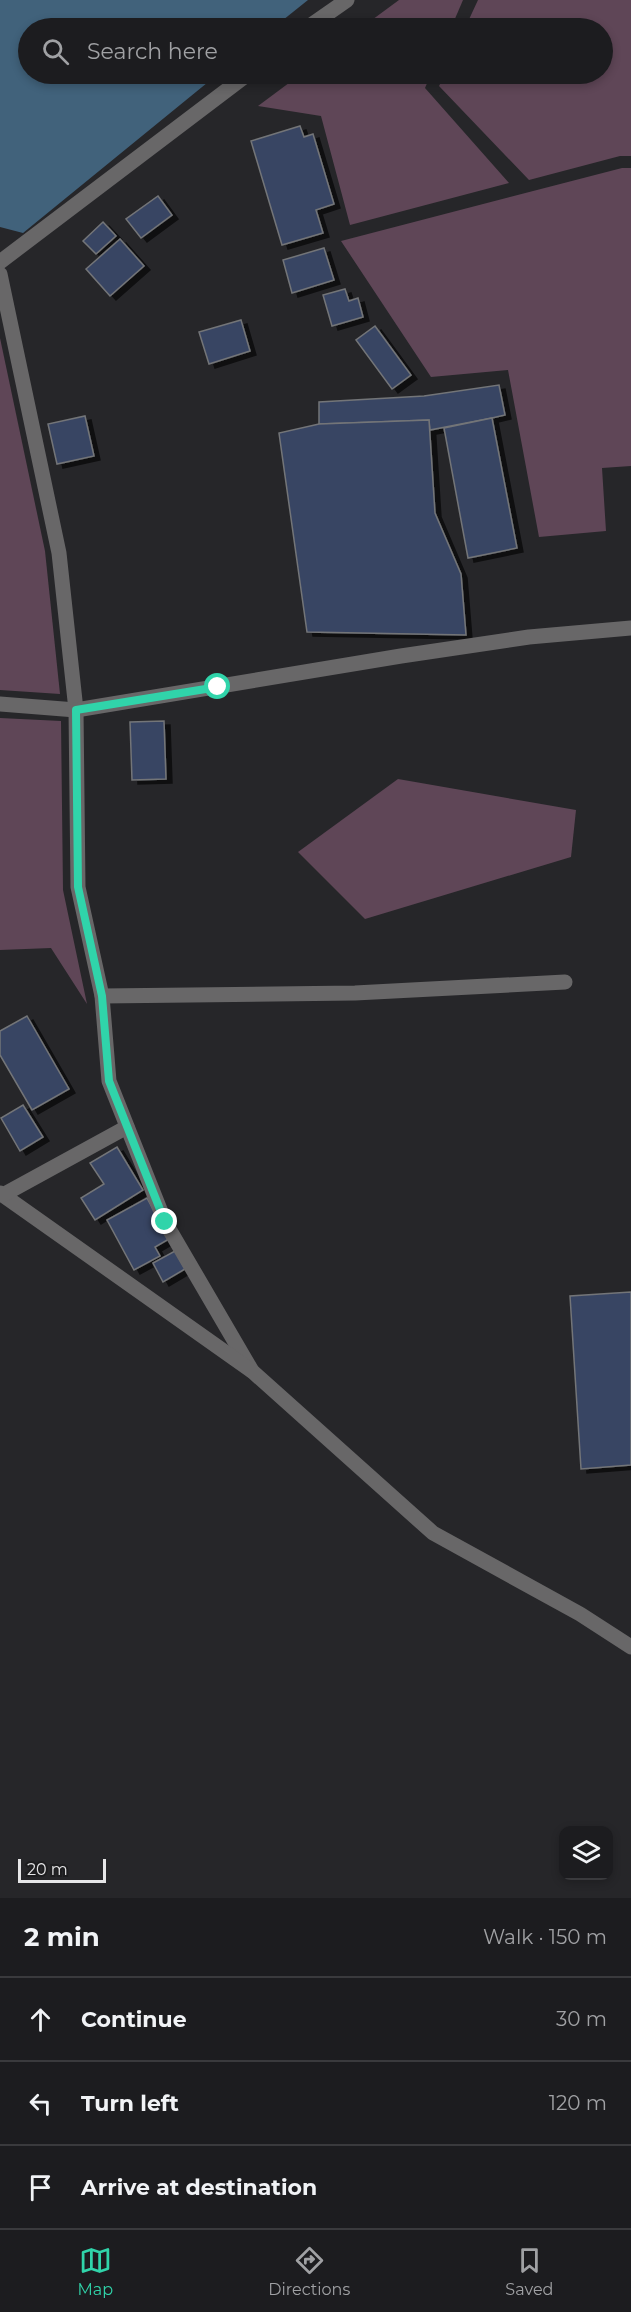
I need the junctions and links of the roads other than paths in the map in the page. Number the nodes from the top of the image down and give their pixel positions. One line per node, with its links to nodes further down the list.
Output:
1 (347, 0): 2 (street)
2 (321, 18)
3 (235, 84): 4 (street)
4 (0, 262)
5 (0, 274): 8 (street)
6 (631, 628): 8 (street)
7 (0, 704): 8 (street)
8 (76, 710): 10 (street)
9 (565, 982): 10 (street)
10 (102, 996): 11 (street)
11 (127, 1126): 12 (street); 13 (street)
12 (1, 1194): 13 (street)
13 (252, 1371): 14 (street)
14 (631, 1647)

